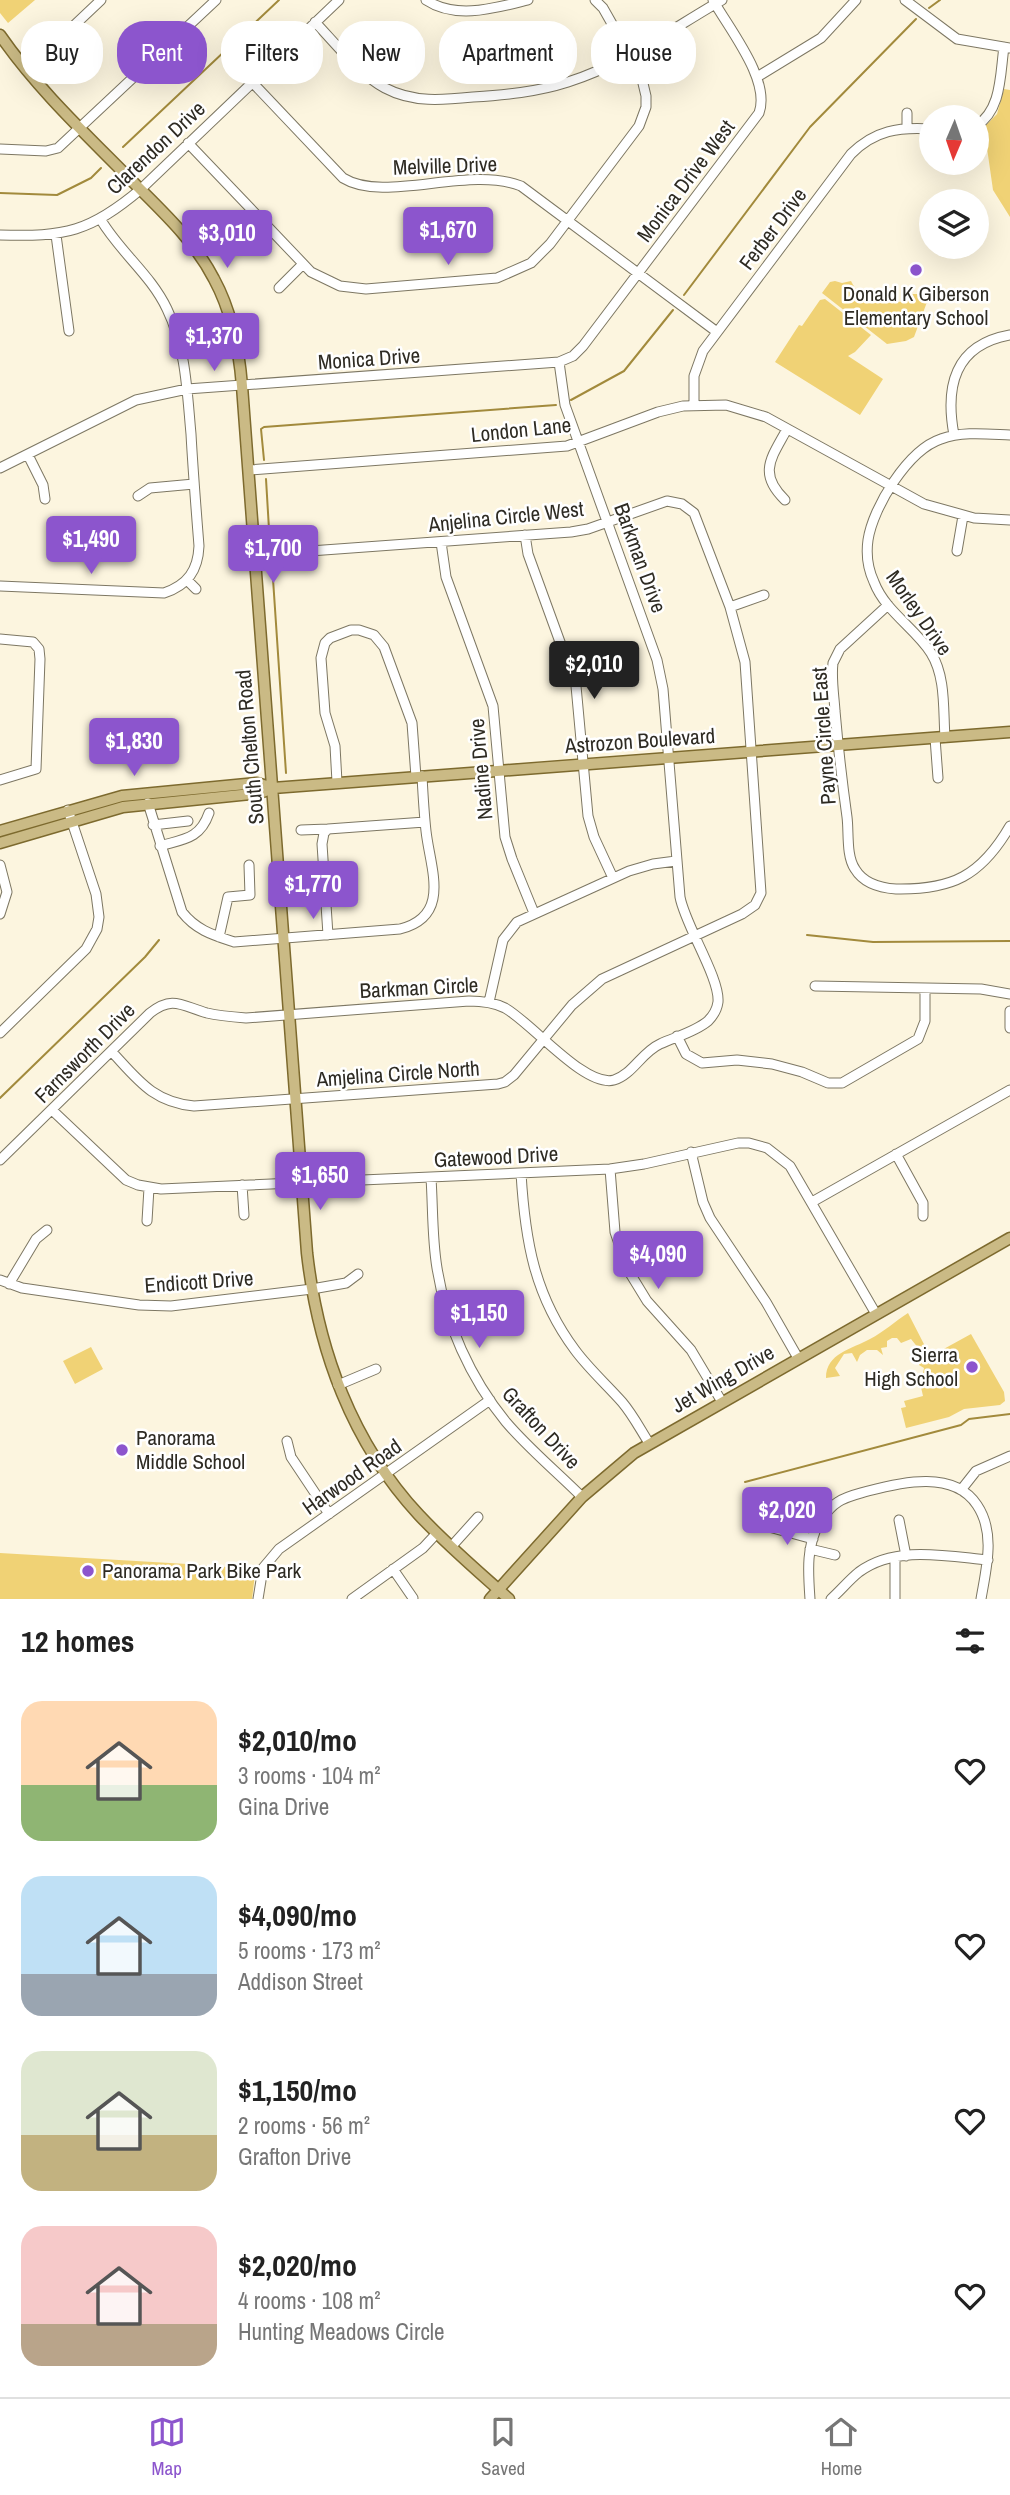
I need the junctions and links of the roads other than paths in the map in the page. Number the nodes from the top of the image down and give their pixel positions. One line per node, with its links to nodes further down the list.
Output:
1 (101, 0): 10 (street)
2 (216, 0): 26 (street)
3 (339, 0): 11 (street, Clarendon Drive)
4 (426, 0): 5 (street)
5 (528, 0)
6 (595, 0): 12 (street)
7 (856, 0): 19 (street)
8 (905, 0): 16 (street)
9 (717, 1): 13 (street); 19 (street, Monica Drive West)
10 (79, 21)
11 (316, 21)
12 (610, 21)
13 (684, 21)
14 (323, 30): 18 (street)
15 (0, 36): 17 (main road, South Chelton Road)
16 (1007, 48): 25 (street)
17 (21, 62)
18 (591, 73)
19 (757, 77): 37 (street, Monica Drive West)
20 (40, 84): 26 (main road, South Chelton Road)
21 (250, 84): 29 (street, Clarendon Drive)
22 (254, 84): 33 (street, Melville Drive)
23 (644, 84): 33 (street)
24 (907, 113): 27 (street)
25 (989, 114)
26 (82, 128): 30 (street); 31 (main road, South Chelton Road)
27 (907, 128): 28 (street, Ferber Drive); 40 (street, Ferber Drive)
28 (919, 128)
29 (188, 143): 31 (street, Clarendon Drive); 36 (street)
30 (0, 149)
31 (141, 189): 32 (street, Clarendon Drive); 43 (main road, South Chelton Road)
32 (101, 220): 35 (street, Clarendon Drive); 44 (street)
33 (569, 221): 36 (street); 37 (street, Melville Drive)
34 (0, 235): 35 (street, Clarendon Drive)
35 (55, 235): 39 (street)
36 (302, 265): 38 (street)
37 (639, 273): 40 (street, Melville Drive); 42 (street, Monica Drive West)
38 (279, 288)
39 (69, 331)
40 (717, 332): 45 (street, Ferber Drive)
41 (1010, 335): 47 (street)
42 (559, 362): 43 (street, Monica Drive); 49 (street, Barkman Drive)
43 (242, 386): 44 (street, Monica Drive); 52 (main road, South Chelton Road)
44 (187, 389): 50 (street, Monica Drive); 53 (street)
45 (694, 405): 46 (street, London Lane); 49 (street, London Lane)
46 (787, 429): 54 (street, London Lane); 57 (street)
47 (954, 435): 48 (street, Morley Drive); 54 (street, Morley Drive)
48 (1010, 435)
49 (579, 443): 52 (street, London Lane); 60 (street, Barkman Drive)
50 (28, 455): 51 (street, Monica Drive); 56 (street)
51 (0, 468)
52 (249, 470): 64 (main road, South Chelton Road)
53 (194, 484): 55 (street); 65 (street)
54 (892, 487): 58 (street, London Lane); 69 (street, Morley Drive)
55 (138, 496)
56 (45, 499)
57 (785, 499)
58 (963, 516): 59 (street, London Lane); 63 (street)
59 (1010, 520)
60 (608, 522): 61 (street, Anjelina Circle West); 70 (street, Anjelina Circle West); 76 (street, Barkman Drive)
61 (525, 535): 62 (street, Anjelina Circle West); 77 (street)
62 (441, 542): 64 (street, Anjelina Circle West); 78 (street, Nadine Drive)
63 (957, 551)
64 (254, 555): 83 (main road, South Chelton Road)
65 (187, 580): 66 (street); 67 (street)
66 (0, 586)
67 (196, 589)
68 (764, 595): 70 (street)
69 (888, 605): 73 (street, Morley Drive); 74 (street, Payne Circle East)
70 (730, 607): 75 (street, Anjelina Circle West)
71 (0, 639): 81 (street)
72 (1010, 732): 73 (main road, Astrozon Boulevard)
73 (940, 738): 74 (main road, Astrozon Boulevard); 80 (street, Morley Drive)
74 (838, 745): 75 (main road, Astrozon Boulevard); 90 (street, Payne Circle East)
75 (753, 752): 76 (main road, Astrozon Boulevard); 103 (street, Anjelina Circle West)
76 (668, 758): 77 (main road, Astrozon Boulevard); 96 (street, Barkman Drive)
77 (583, 764): 78 (main road, Astrozon Boulevard); 99 (street)
78 (498, 771): 79 (main road, Astrozon Boulevard); 100 (street, Nadine Drive)
79 (419, 777): 82 (main road, Astrozon Boulevard); 82 (street); 88 (street)
80 (939, 778)
81 (0, 780)
82 (337, 782): 83 (main road, Astrozon Boulevard)
83 (273, 788): 84 (main road, Astrozon Boulevard); 86 (main road, Astrozon Boulevard); 105 (main road, South Chelton Road)
84 (148, 803): 86 (main road, Astrozon Boulevard); 89 (street)
85 (209, 813): 95 (street)
86 (70, 815): 93 (main road, Astrozon Boulevard); 94 (main road, Astrozon Boulevard); 113 (street)
87 (188, 821): 89 (street)
88 (425, 822): 91 (street); 102 (street)
89 (153, 825): 95 (street)
90 (1010, 826)
91 (328, 829): 92 (street); 102 (street)
92 (301, 830)
93 (0, 831)
94 (0, 843)
95 (160, 846): 104 (street)
96 (676, 861): 99 (street); 103 (street, Barkman Drive)
97 (0, 865): 101 (street)
98 (249, 865): 104 (street)
99 (613, 878): 100 (street)
100 (534, 913): 109 (street)
101 (0, 914)
102 (328, 935): 105 (street)
103 (694, 935): 114 (street, Barkman Circle); 115 (street, Amjelina Circle North)
104 (219, 937): 105 (street)
105 (285, 939): 111 (main road, South Chelton Road)
106 (815, 986): 107 (street)
107 (925, 989): 108 (street); 114 (street)
108 (1010, 994)
109 (489, 1002): 111 (street, Barkman Circle); 115 (street, Barkman Circle)
110 (1010, 1011): 112 (street)
111 (289, 1014): 116 (street, Farnsworth Drive); 118 (main road, South Chelton Road)
112 (1010, 1028)
113 (0, 1033)
114 (677, 1036): 115 (street, Barkman Circle)
115 (544, 1039): 118 (street, Amjelina Circle North)
116 (112, 1052): 118 (street, Amjelina Circle North); 119 (street, Farnsworth Drive)
117 (1010, 1090): 121 (street)
118 (296, 1099): 126 (main road, South Chelton Road)
119 (52, 1110): 122 (street, Farnsworth Drive); 128 (street, Gatewood Drive)
120 (691, 1152): 123 (street, Gatewood Drive); 129 (street, Gatewood Drive); 139 (street)
121 (896, 1154): 129 (street); 131 (street)
122 (0, 1160)
123 (610, 1169): 124 (street, Gatewood Drive); 143 (street)
124 (521, 1173): 125 (street, Gatewood Drive); 145 (street)
125 (431, 1178): 126 (street, Gatewood Drive); 142 (street, Grafton Drive)
126 (302, 1183): 127 (street, Gatewood Drive); 137 (main road, South Chelton Road)
127 (243, 1185): 128 (street, Gatewood Drive); 130 (street)
128 (149, 1188): 132 (street)
129 (812, 1202): 138 (street, Gatewood Drive)
130 (244, 1215)
131 (923, 1216)
132 (148, 1221)
133 (47, 1230): 136 (street)
134 (1010, 1238): 138 (main road, Jet Wing Drive)
135 (358, 1274): 137 (street, Endicott Drive)
136 (4, 1282): 137 (street, Endicott Drive)
137 (312, 1289): 141 (main road, South Chelton Road)
138 (876, 1314): 139 (main road, Jet Wing Drive)
139 (798, 1358): 143 (main road, Jet Wing Drive)
140 (376, 1369): 141 (street)
141 (338, 1385): 147 (main road, South Chelton Road)
142 (490, 1400): 147 (street, Harwood Road); 149 (street, Grafton Drive)
143 (722, 1402): 145 (main road, Jet Wing Drive)
144 (287, 1441): 150 (street)
145 (649, 1443): 149 (main road, Jet Wing Drive)
146 (1010, 1456): 148 (street)
147 (387, 1475): 150 (street, Harwood Road); 154 (main road, South Chelton Road)
148 (961, 1490): 155 (street); 161 (street)
149 (582, 1497): 163 (main road, Jet Wing Drive)
150 (329, 1514): 165 (street, Harwood Road)
151 (478, 1517): 156 (street)
152 (899, 1520): 159 (street)
153 (769, 1527): 155 (street)
154 (437, 1533): 156 (main road, South Chelton Road); 162 (street)
155 (813, 1539): 157 (street)
156 (451, 1547): 163 (main road, South Chelton Road)
157 (810, 1549): 158 (street); 169 (street)
158 (835, 1555)
159 (906, 1556): 160 (street); 161 (street)
160 (895, 1558): 170 (street); 171 (street)
161 (988, 1560): 172 (street)
162 (393, 1569): 164 (street); 166 (street)
163 (498, 1590): 167 (main road, Jet Wing Drive); 168 (main road, South Chelton Road)
164 (413, 1598)
165 (258, 1599)
166 (352, 1599)
167 (490, 1599)
168 (509, 1599)
169 (810, 1599)
170 (831, 1599)
171 (895, 1599)
172 (981, 1599)

